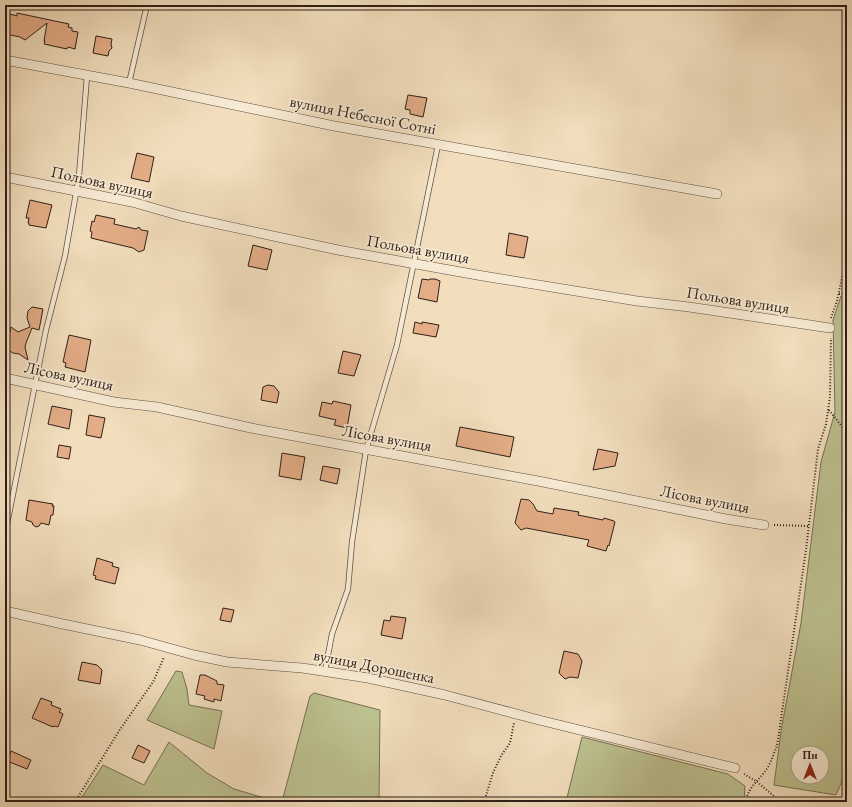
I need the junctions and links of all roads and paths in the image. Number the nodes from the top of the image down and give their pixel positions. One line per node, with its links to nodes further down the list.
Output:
1 (147, 5): 4 (lane)
2 (5, 60): 3 (street, вулиця Небесної Сотні)
3 (87, 76): 4 (street, вулиця Небесної Сотні); 7 (lane)
4 (129, 83): 5 (street, вулиця Небесної Сотні)
5 (438, 145): 8 (street, вулиця Небесної Сотні); 10 (lane)
6 (5, 177): 7 (street, Польова вулиця)
7 (77, 190): 10 (street, Польова вулиця); 15 (lane)
8 (716, 194)
9 (847, 254): 12 (path)
10 (415, 263): 13 (street, Польова вулиця); 18 (lane)
11 (847, 291): 12 (path)
12 (839, 294): 13 (path)
13 (830, 328): 16 (path)
14 (5, 378): 15 (street, Лісова вулиця)
15 (35, 384): 18 (street, Лісова вулиця); 21 (lane)
16 (828, 410): 17 (path); 20 (path)
17 (847, 433)
18 (366, 450): 19 (street, Лісова вулиця); 24 (lane)
19 (764, 525): 20 (path)
20 (809, 526): 27 (path)
21 (5, 534)
22 (5, 611): 23 (street, вулиця Дорошенка)
23 (164, 646): 24 (street, вулиця Дорошенка); 29 (path)
24 (325, 671): 25 (street, вулиця Дорошенка)
25 (516, 714): 26 (street, вулиця Дорошенка); 30 (path)
26 (734, 768): 27 (path)
27 (756, 781): 31 (path); 32 (path)
28 (847, 788): 33 (path)
29 (75, 802)
30 (484, 802)
31 (746, 802)
32 (781, 802)
33 (844, 802)

